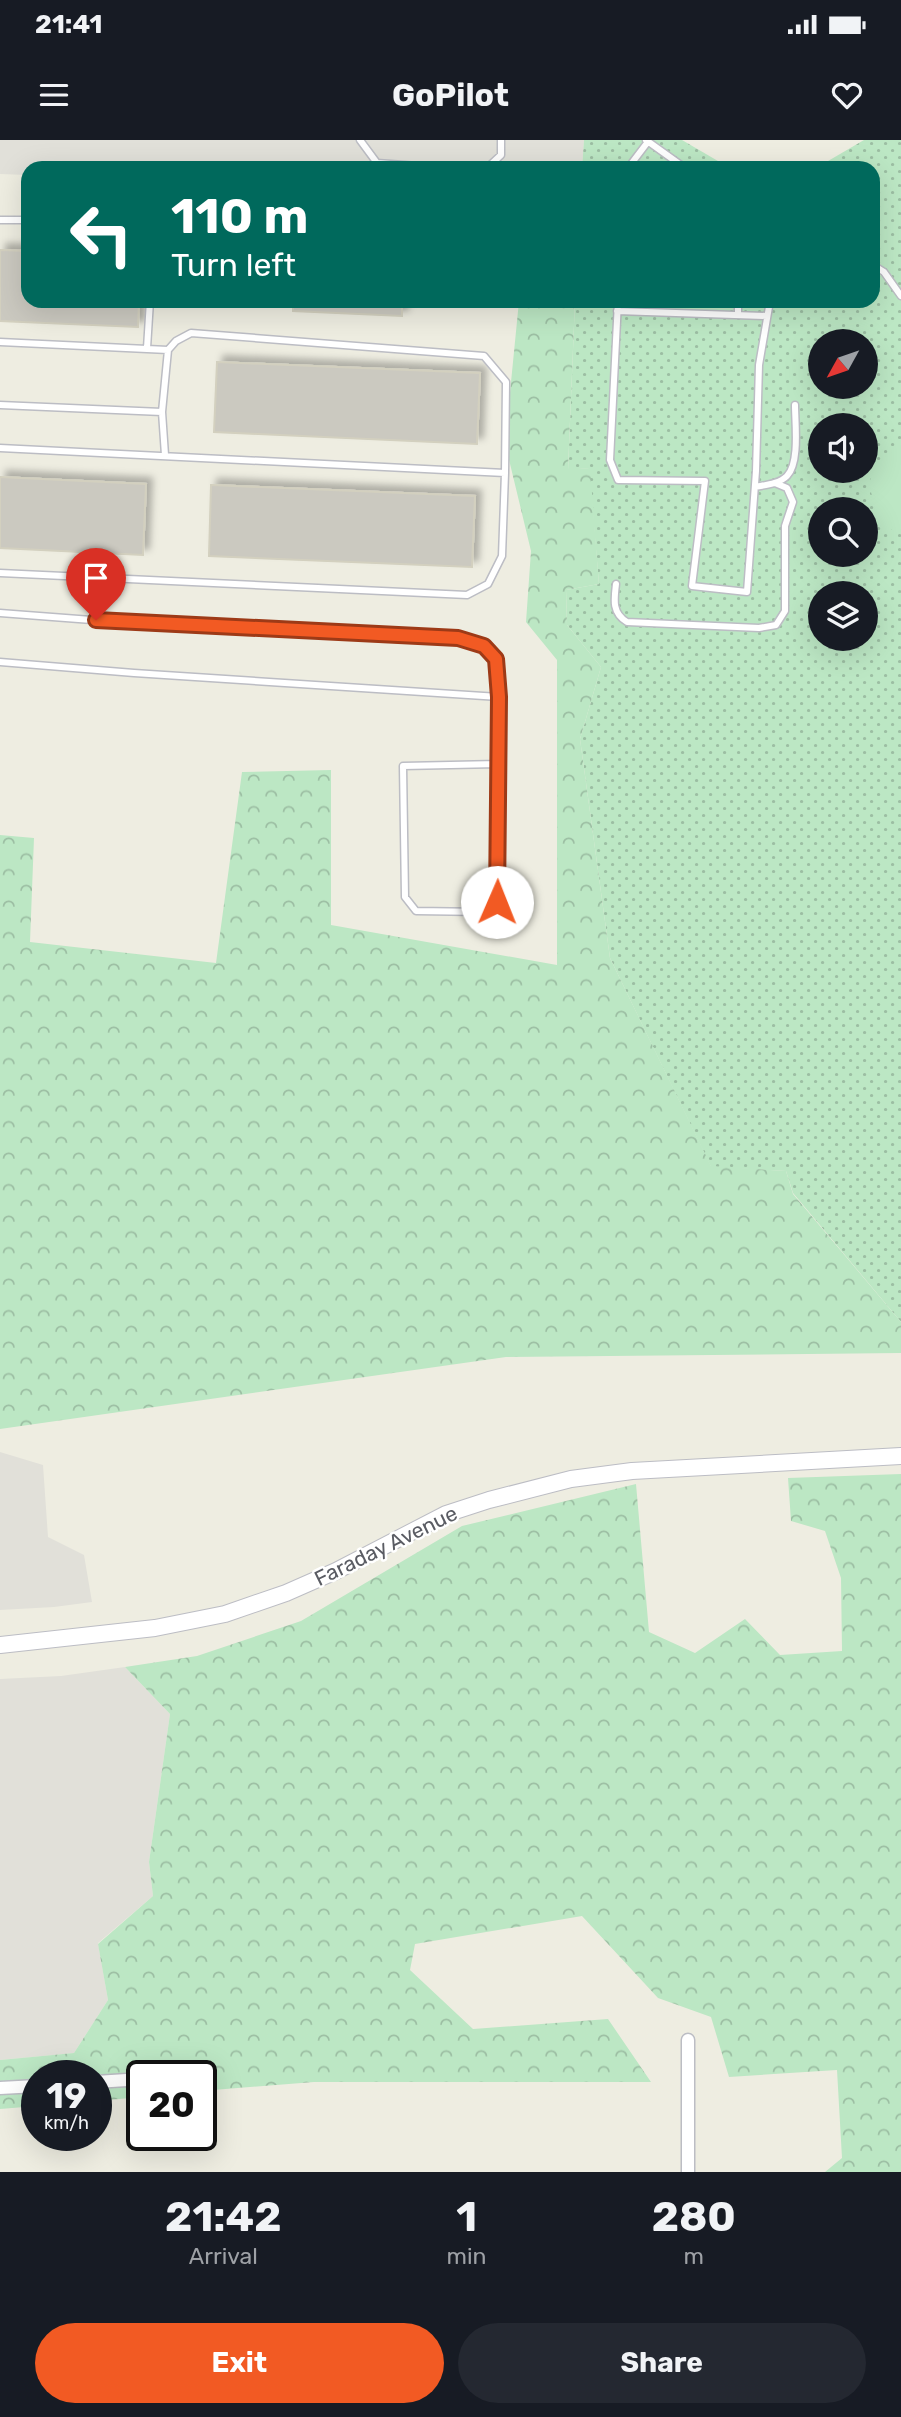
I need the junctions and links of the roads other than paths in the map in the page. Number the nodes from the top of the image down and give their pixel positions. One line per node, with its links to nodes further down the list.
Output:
1 (360, 140): 4 (lane)
2 (501, 140): 5 (lane)
3 (646, 142): 6 (lane); 7 (lane)
4 (376, 161)
5 (495, 161)
6 (633, 161)
7 (674, 161)
8 (0, 219): 9 (lane)
9 (21, 220)
10 (880, 269): 11 (lane)
11 (901, 296)
12 (149, 308): 20 (lane)
13 (617, 308): 16 (lane)
14 (738, 308): 17 (lane)
15 (769, 308): 18 (lane)
16 (617, 311): 17 (lane); 29 (lane)
17 (738, 315): 18 (lane)
18 (767, 316): 29 (lane)
19 (0, 342): 20 (lane)
20 (146, 348): 21 (lane)
21 (168, 349): 24 (lane); 27 (lane)
22 (0, 405): 24 (lane)
23 (795, 405): 28 (lane)
24 (162, 412): 26 (lane)
25 (0, 448): 26 (lane)
26 (165, 455): 27 (lane)
27 (505, 473): 30 (lane)
28 (775, 483): 29 (lane); 31 (lane)
29 (755, 487)
30 (0, 573)
31 (615, 584)
32 (0, 613): 34 (lane)
33 (0, 662): 34 (lane)
34 (499, 697): 35 (lane)
35 (498, 764): 35 (lane)
36 (901, 1456): 37 (street, Faraday Avenue)
37 (0, 1645)
38 (688, 2040): 41 (street)
39 (21, 2086): 40 (street)
40 (0, 2088)
41 (688, 2172)

